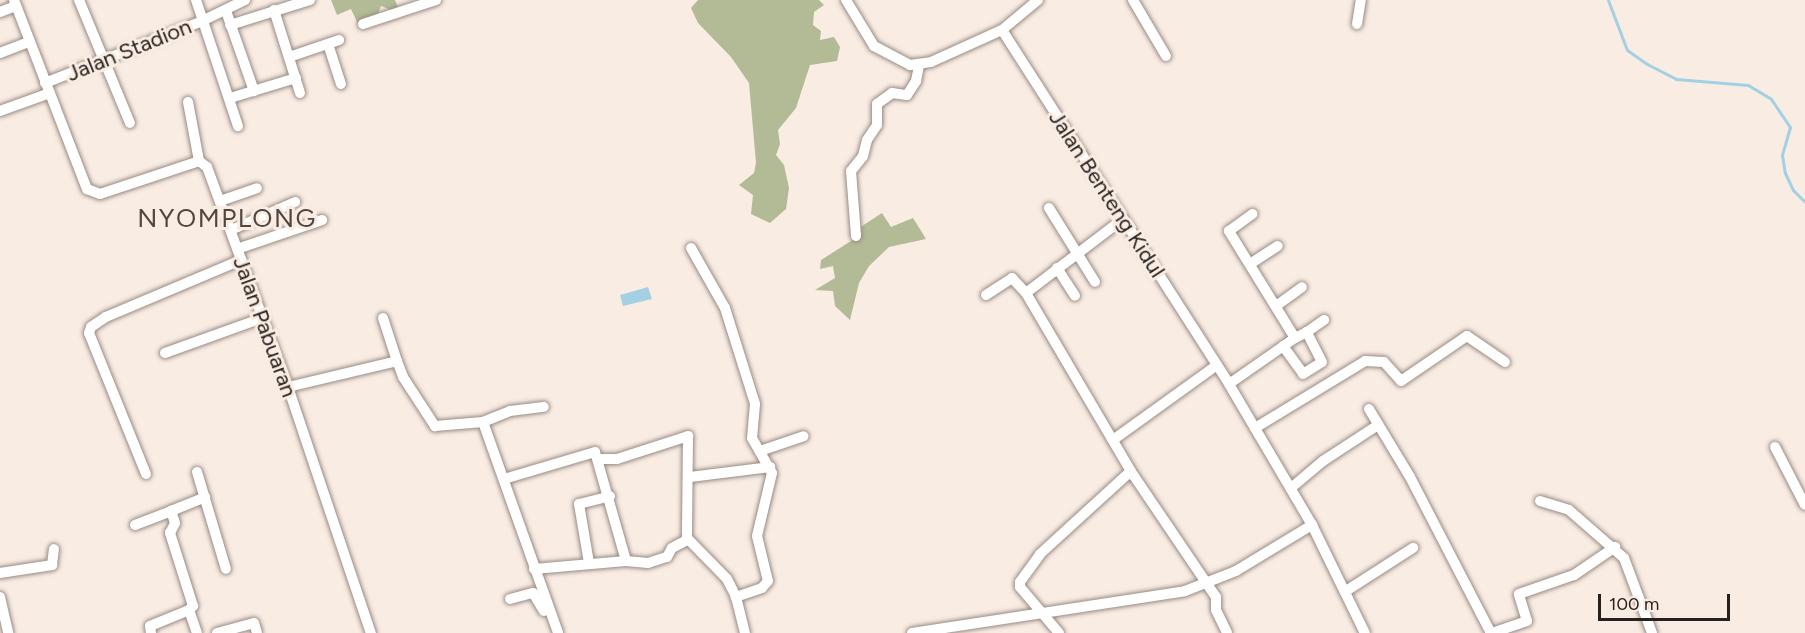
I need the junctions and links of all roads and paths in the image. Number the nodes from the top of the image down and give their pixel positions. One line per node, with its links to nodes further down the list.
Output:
1 (79, 0): 23 (street)
2 (195, 0): 14 (street)
3 (244, 0): 12 (street, Jalan Stadion)
4 (310, 0): 11 (street)
5 (436, 0): 15 (street)
6 (846, 0): 24 (street)
7 (1037, 0): 18 (street)
8 (1133, 0): 21 (street)
9 (1360, 0): 16 (street)
10 (15, 3): 13 (street); 19 (street)
11 (274, 10): 17 (street); 22 (street)
12 (226, 11): 14 (street, Jalan Stadion); 17 (street)
13 (0, 12)
14 (202, 21): 23 (street, Jalan Stadion); 31 (street)
15 (363, 24)
16 (1357, 24)
17 (230, 25): 28 (street)
18 (1002, 30): 24 (street); 42 (street, Jalan Benteng Kidul)
19 (29, 42): 20 (street); 26 (street)
20 (0, 53)
21 (1166, 56)
22 (289, 57): 25 (street); 27 (street)
23 (104, 60): 26 (street, Jalan Stadion); 34 (street)
24 (919, 65): 45 (street)
25 (296, 78): 28 (street); 30 (street)
26 (45, 83): 29 (street)
27 (341, 84)
28 (254, 91): 31 (street)
29 (50, 93): 33 (street); 36 (street)
30 (300, 93)
31 (230, 98): 35 (street)
32 (188, 102): 36 (street)
33 (0, 111)
34 (130, 123)
35 (238, 126)
36 (198, 160): 38 (street, Jalan Pabuaran)
37 (257, 188): 38 (street)
38 (220, 201): 44 (street, Jalan Pabuaran)
39 (295, 202): 44 (street)
40 (1048, 208): 48 (street)
41 (1252, 214): 50 (street)
42 (1123, 219): 48 (street); 67 (street, Jalan Benteng Kidul)
43 (322, 220): 49 (street)
44 (231, 230): 49 (street, Jalan Pabuaran)
45 (856, 236)
46 (1278, 246): 50 (street)
47 (691, 248): 78 (street)
48 (1076, 253): 51 (street); 52 (street)
49 (239, 255): 58 (street, Jalan Pabuaran); 83 (street)
50 (1250, 264): 57 (street)
51 (1057, 268): 54 (street); 56 (street)
52 (1095, 282)
53 (1302, 287): 57 (street)
54 (1026, 293): 55 (street); 76 (street)
55 (986, 295)
56 (1075, 296)
57 (1275, 306): 62 (street)
58 (262, 318): 64 (street); 69 (street, Jalan Pabuaran)
59 (383, 318): 65 (street)
60 (1324, 320): 61 (street)
61 (1307, 332): 62 (street); 63 (street)
62 (1295, 338): 63 (street)
63 (1283, 346): 68 (street)
64 (165, 353)
65 (397, 361): 69 (street); 72 (street)
66 (1505, 362): 74 (street)
67 (1217, 365): 68 (street, Jalan Benteng Kidul); 76 (street)
68 (1229, 384): 74 (street, Jalan Benteng Kidul)
69 (288, 387): 115 (street, Jalan Pabuaran)
70 (544, 407): 72 (street)
71 (1369, 410): 73 (street)
72 (483, 422): 85 (street)
73 (1378, 425): 86 (street); 122 (street)
74 (1255, 428): 86 (street, Jalan Benteng Kidul)
75 (804, 436): 78 (street)
76 (1113, 441): 81 (street)
77 (1775, 447): 90 (street)
78 (760, 451): 80 (street)
79 (598, 459): 84 (street); 85 (street); 87 (street)
80 (770, 467): 84 (street); 106 (street)
81 (1131, 471): 103 (street); 109 (street)
82 (197, 472): 88 (street)
83 (146, 474)
84 (690, 477): 94 (street)
85 (504, 479): 101 (street)
86 (1291, 488): 93 (street, Jalan Benteng Kidul)
87 (610, 496): 98 (street); 99 (street)
88 (205, 497): 91 (street); 100 (street)
89 (1540, 501): 95 (street)
90 (1805, 505)
91 (171, 511): 92 (street); 108 (street)
92 (135, 525)
93 (1312, 525): 103 (street); 104 (street, Jalan Benteng Kidul)
94 (687, 540): 98 (street); 106 (street)
95 (1615, 547): 122 (street); 123 (street)
96 (1413, 548): 104 (street)
97 (54, 549): 102 (street)
98 (626, 561): 99 (street)
99 (589, 563): 101 (street)
100 (226, 569)
101 (534, 569): 116 (street)
102 (0, 573)
103 (1207, 583): 109 (street); 120 (street)
104 (1346, 591): 121 (street, Jalan Benteng Kidul)
105 (0, 597): 110 (street)
106 (736, 597): 117 (street)
107 (510, 599): 116 (street)
108 (189, 610): 111 (street); 112 (street)
109 (1041, 612): 118 (street); 119 (street)
110 (8, 633)
111 (151, 633)
112 (197, 633)
113 (217, 633): 114 (street)
114 (257, 633)
115 (372, 633)
116 (557, 633)
117 (745, 633)
118 (912, 633)
119 (1059, 633)
120 (1227, 633)
121 (1365, 633)
122 (1491, 633)
123 (1652, 633)

